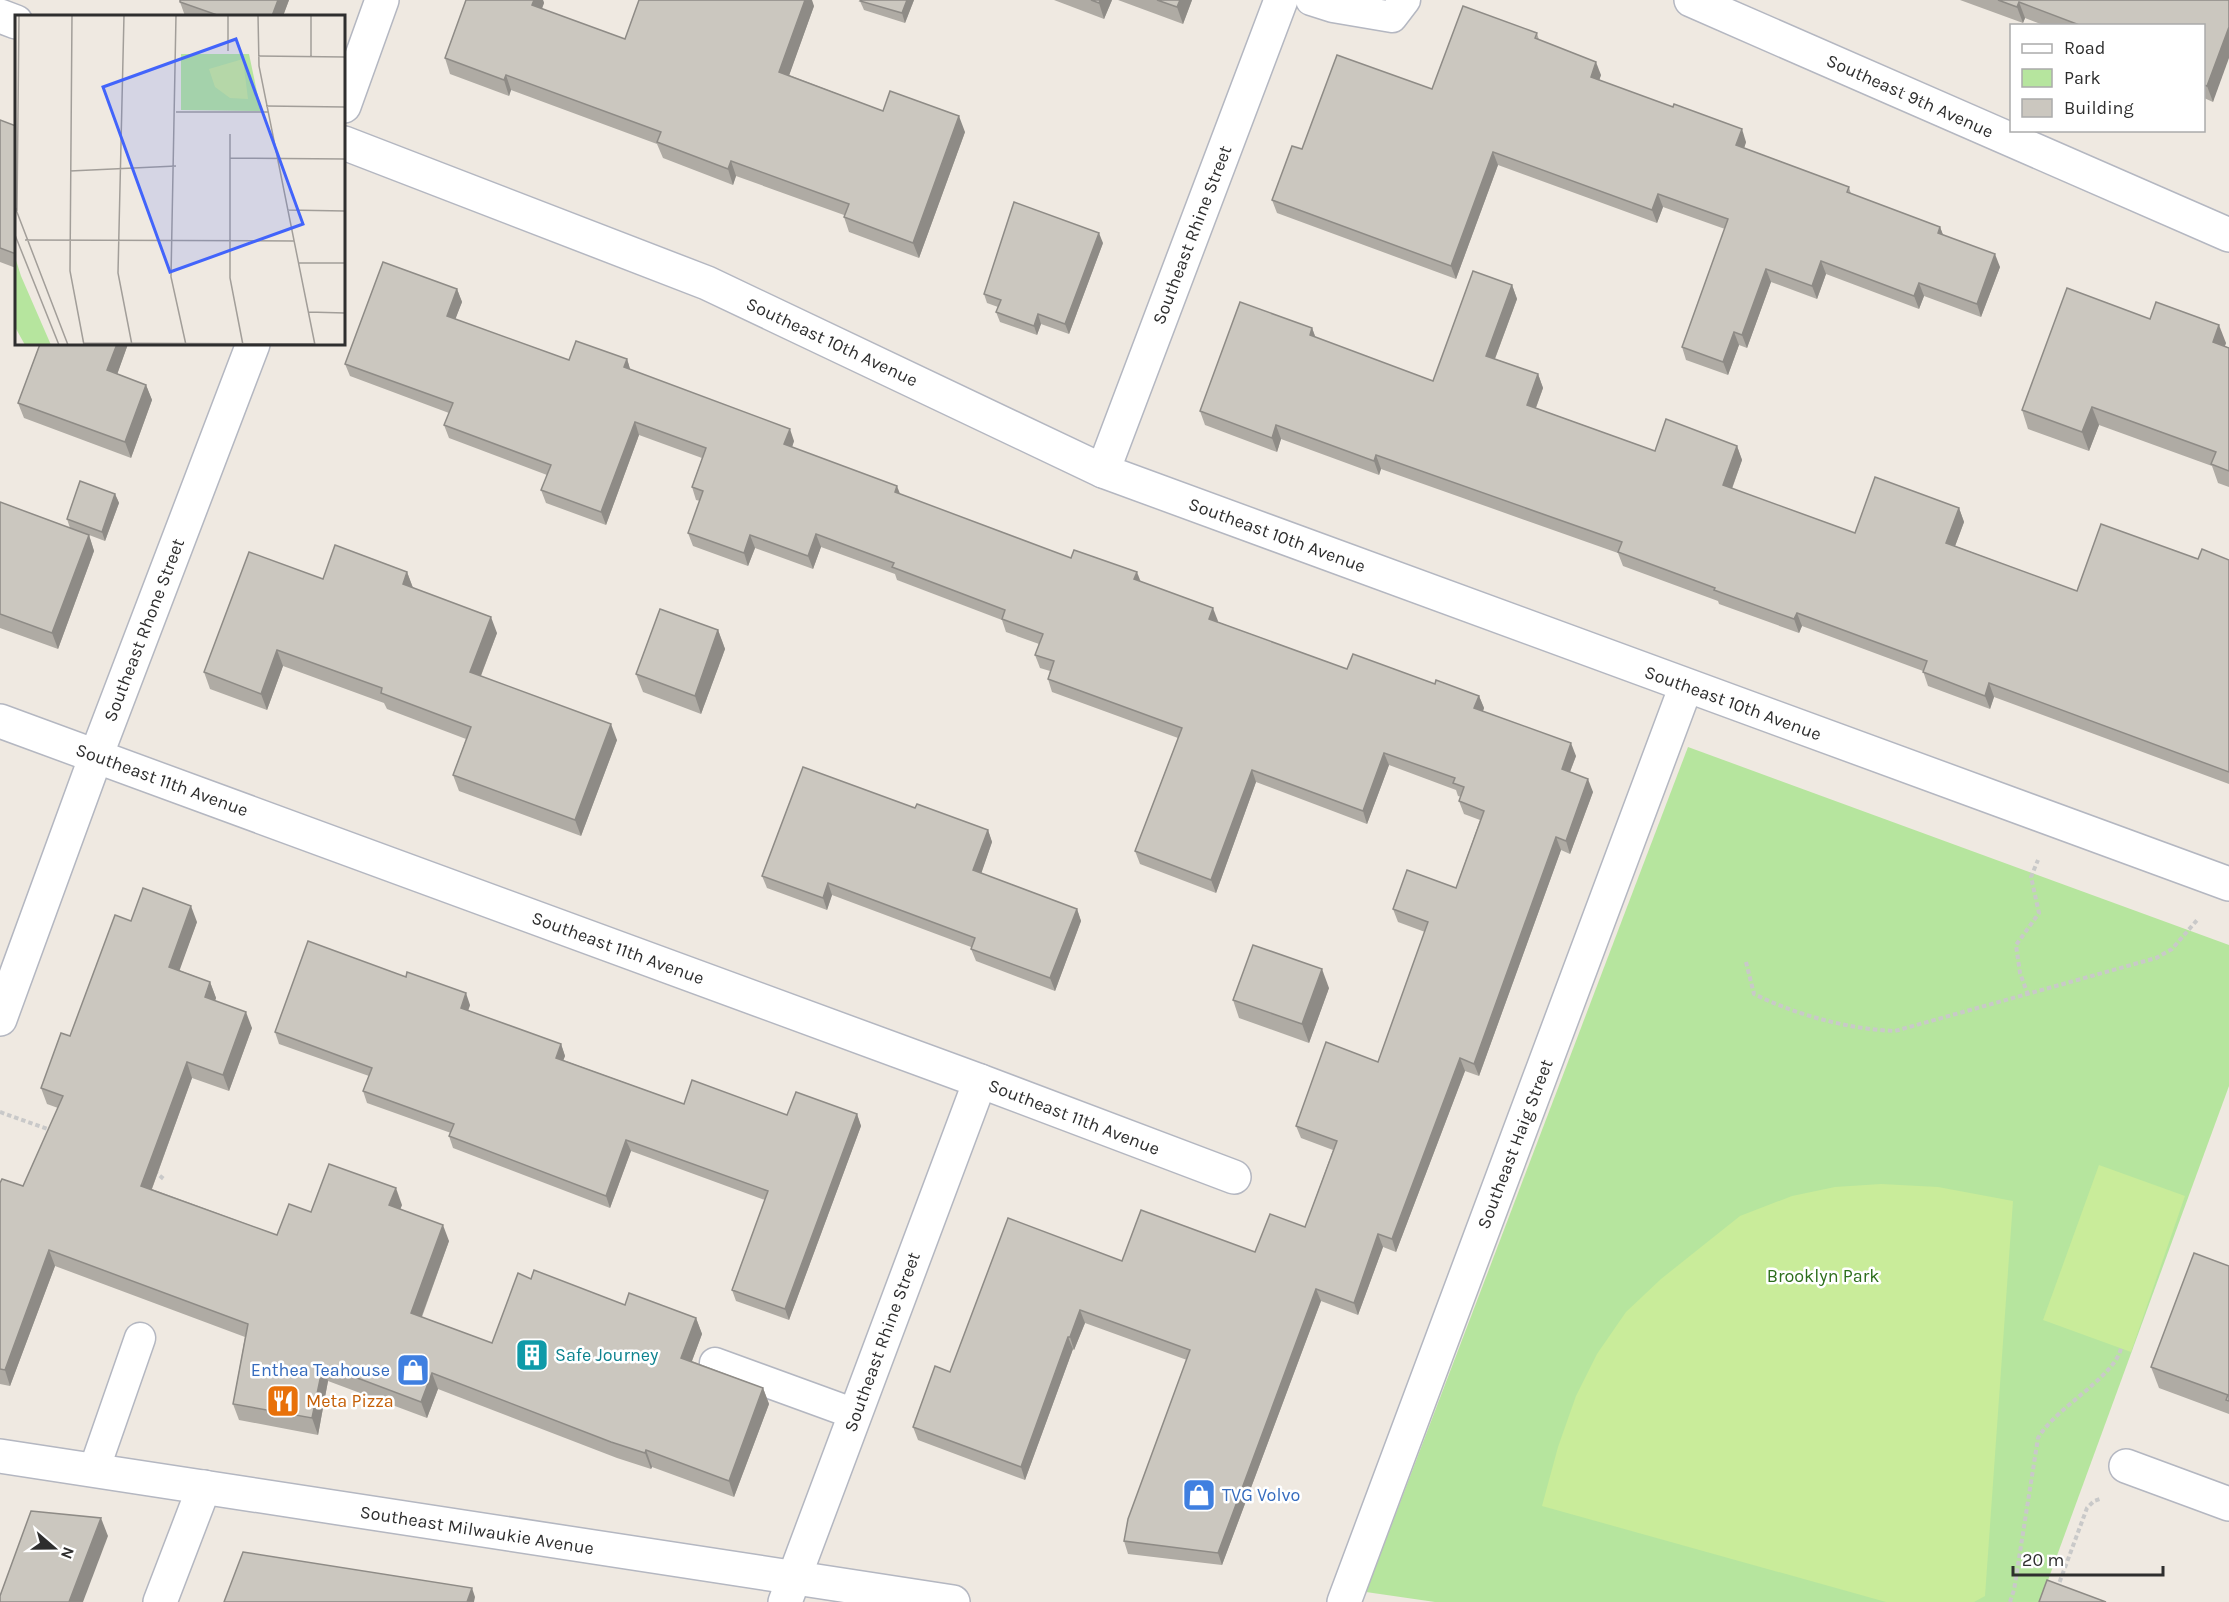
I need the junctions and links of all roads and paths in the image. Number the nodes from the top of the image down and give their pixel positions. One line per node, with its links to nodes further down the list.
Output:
1 (382, 0): 8 (street)
2 (1281, 0): 12 (street, Southeast Rhine Street)
3 (1311, 0): 4 (lane)
4 (1405, 0)
5 (1691, 0): 10 (street, Southeast 9th Avenue)
6 (0, 16): 7 (street)
7 (15, 22)
8 (345, 103)
9 (345, 143): 12 (street, Southeast 10th Avenue)
10 (2229, 235)
11 (253, 345): 15 (street, Southeast Rhone Street)
12 (1103, 471): 13 (street, Southeast 10th Avenue)
13 (1686, 686): 16 (street, Southeast 10th Avenue); 40 (street, Southeast Haig Street)
14 (0, 721): 15 (street, Southeast 11th Avenue)
15 (96, 756): 20 (street, Southeast Rhone Street); 21 (street, Southeast 11th Avenue)
16 (2054, 820): 17 (street, Southeast 10th Avenue); 19 (path)
17 (2228, 884): 19 (path)
18 (1746, 962): 19 (path)
19 (2028, 995)
20 (0, 1019)
21 (980, 1081): 25 (street, Southeast 11th Avenue); 30 (street, Southeast Rhine Street)
22 (0, 1112): 23 (path)
23 (54, 1131)
24 (150, 1168): 26 (path)
25 (1234, 1177)
26 (165, 1180)
27 (140, 1338): 33 (lane)
28 (2121, 1348): 41 (path)
29 (715, 1363): 30 (lane)
30 (855, 1414): 36 (street, Southeast Rhine Street)
31 (0, 1456): 33 (street, Southeast Milwaukie Avenue)
32 (2126, 1466): 35 (street); 37 (path)
33 (94, 1470): 34 (street, Southeast Milwaukie Avenue)
34 (204, 1487): 36 (street, Southeast Milwaukie Avenue); 38 (street)
35 (2229, 1504)
36 (789, 1590): 39 (street, Southeast Milwaukie Avenue)
37 (2056, 1592)
38 (160, 1602)
39 (953, 1602)
40 (1344, 1602)
41 (2010, 1602)

